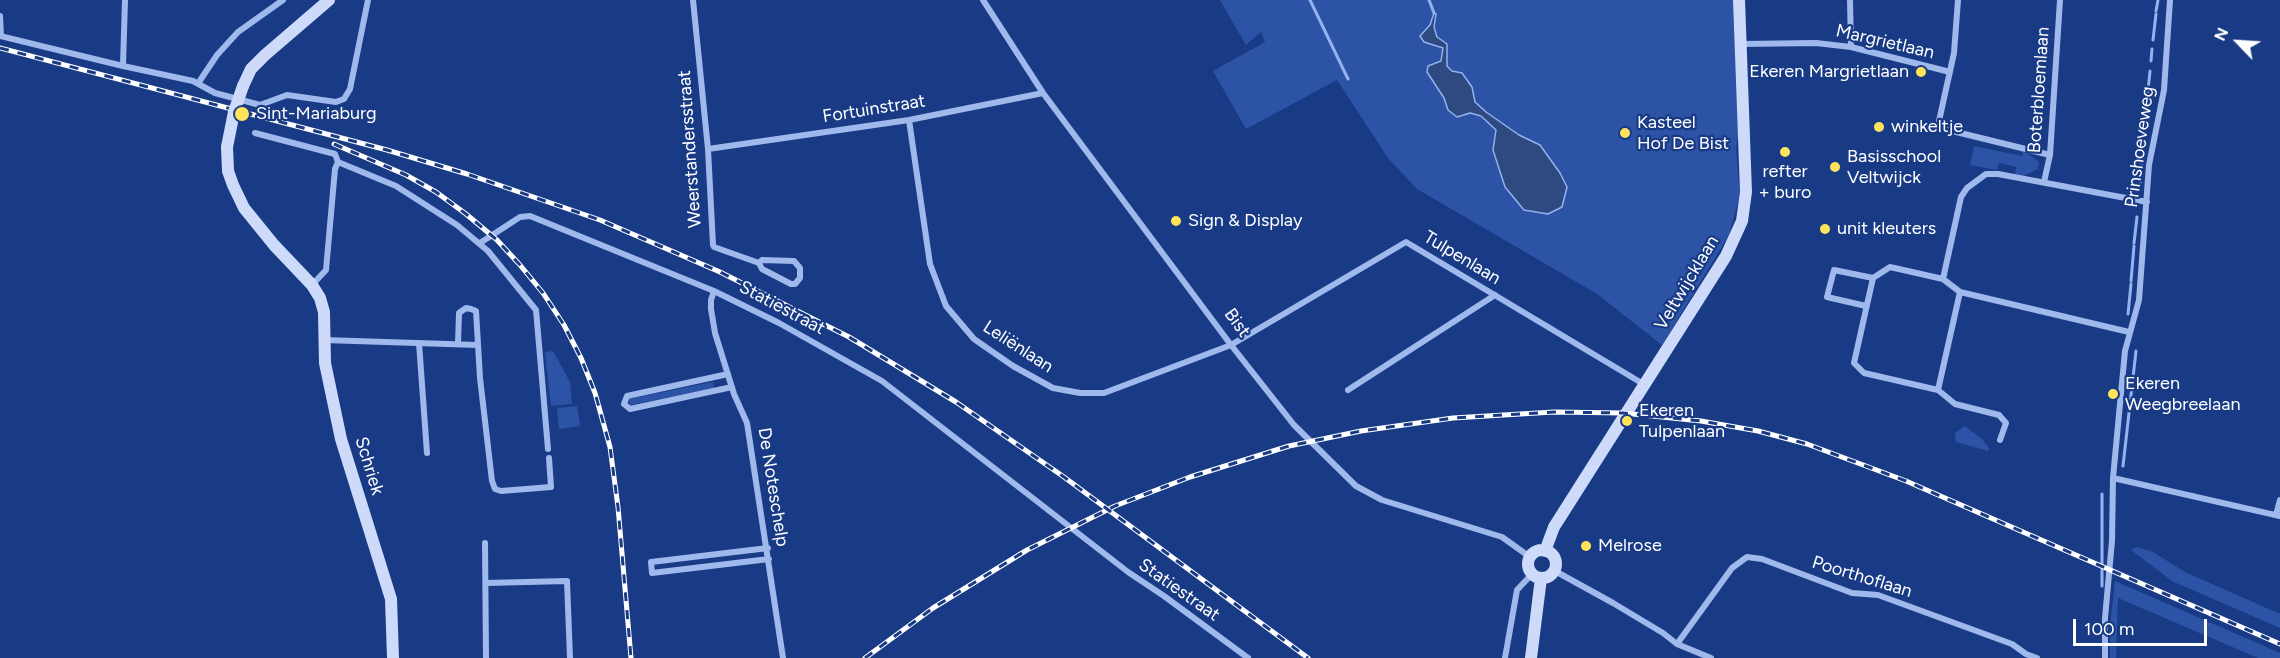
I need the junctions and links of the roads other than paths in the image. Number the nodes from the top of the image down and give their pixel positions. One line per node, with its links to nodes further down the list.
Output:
1 (124, 0): 16 (street)
2 (283, 0): 18 (street)
3 (329, 0): 31 (street, Schriek, bridge)
4 (368, 0): 18 (street)
5 (693, 0): 22 (street, Weerstandersstraat)
6 (983, 0): 19 (street, Bist)
7 (1739, 0): 14 (street, Veltwijcklaan)
8 (1850, 0): 15 (street)
9 (1958, 0): 17 (street)
10 (2060, 0): 23 (street, Boterbloemlaan)
11 (2170, 0): 26 (street, Prinshoeveweg)
12 (0, 16): 13 (street)
13 (1, 36): 16 (street)
14 (1742, 44): 15 (street, Margrietlaan); 43 (street, Veltwijcklaan)
15 (1851, 47): 17 (street, Margrietlaan)
16 (123, 66): 18 (street)
17 (1950, 72): 23 (street)
18 (199, 82)
19 (1043, 93): 20 (street, Fortuinstraat); 41 (street, Bist)
20 (909, 120): 22 (street, Fortuinstraat); 41 (street, Leliënlaan)
21 (255, 133): 24 (street)
22 (708, 148): 28 (street, Weerstandersstraat)
23 (2050, 155): 25 (street, Boterbloemlaan)
24 (338, 162): 27 (street); 31 (street)
25 (2044, 182): 26 (street); 30 (street)
26 (2147, 202): 36 (street, Prinshoeveweg)
27 (480, 243): 32 (street, Statiestraat); 48 (street)
28 (759, 263): 28 (street, Weerstandersstraat)
29 (1873, 278): 30 (street); 35 (street); 35 (street)
30 (1943, 279): 33 (street)
31 (312, 285): 37 (street, Schriek)
32 (714, 291): 42 (street, De Noteschelp); 67 (street, Statiestraat)
33 (1960, 292): 36 (street); 46 (street)
34 (1495, 295): 41 (street, Tulpenlaan); 43 (street, Tulpenlaan); 45 (street)
35 (1866, 306): 46 (street)
36 (2128, 332): 51 (street, Prinshoeveweg)
37 (323, 340): 38 (street); 63 (street, Schriek)
38 (419, 344): 39 (street); 49 (street)
39 (458, 344): 40 (street); 40 (street)
40 (478, 345): 50 (street)
41 (1231, 345): 57 (street, Bist)
42 (728, 374): 44 (street, De Noteschelp); 44 (street)
43 (1646, 385): 56 (street, Veltwijcklaan)
44 (732, 387): 55 (street, De Noteschelp)
45 (1348, 390)
46 (1938, 390): 47 (street)
47 (2000, 440)
48 (548, 449)
49 (427, 453)
50 (549, 458)
51 (2113, 478): 53 (street); 72 (street, Prinshoeveweg)
52 (2280, 500): 53 (street)
53 (2278, 516)
54 (485, 543): 61 (street)
55 (768, 548): 58 (street, De Noteschelp); 58 (street)
56 (1545, 551): 57 (street); 59 (street)
57 (1530, 557): 60 (street)
58 (769, 559): 66 (street, De Noteschelp)
59 (1555, 571): 60 (street); 62 (street)
60 (1536, 576): 68 (street); 69 (street)
61 (486, 583): 64 (street); 65 (street)
62 (1677, 644): 70 (street); 71 (street, Poorthoflaan)
63 (393, 658)
64 (486, 658)
65 (570, 658)
66 (783, 658)
67 (1248, 658)
68 (1505, 658)
69 (1531, 658)
70 (1711, 658)
71 (2037, 658)
72 (2105, 658)

